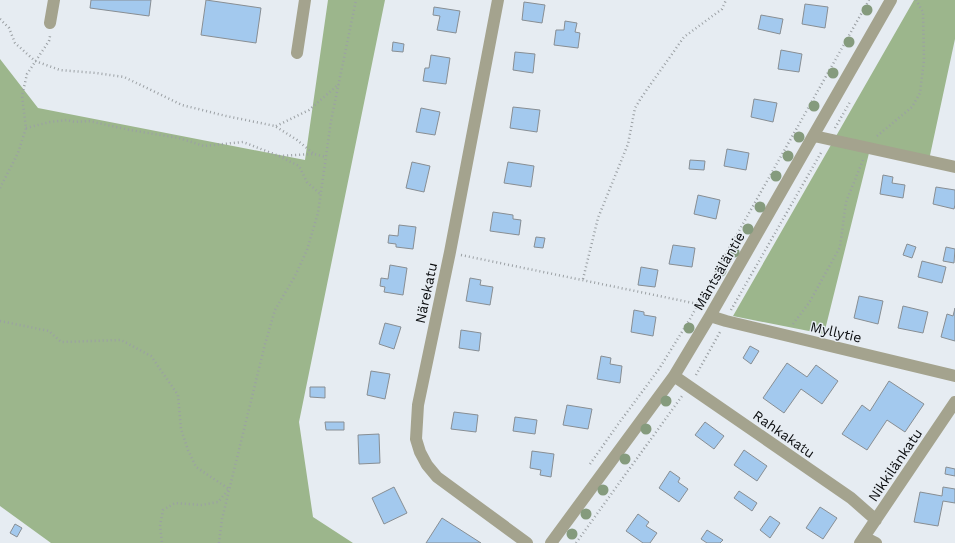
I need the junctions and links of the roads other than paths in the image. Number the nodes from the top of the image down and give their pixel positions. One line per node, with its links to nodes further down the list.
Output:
1 (54, 0): 5 (street)
2 (305, 0): 6 (street)
3 (498, 0): 15 (street, Närekatu)
4 (891, 0): 7 (street, Mäntsäläntie)
5 (50, 23)
6 (297, 53)
7 (814, 136): 8 (street); 9 (street, Mäntsäläntie)
8 (955, 167)
9 (710, 316): 10 (street, Mäntsäläntie); 11 (street, Myllytie)
10 (674, 376): 13 (street, Rahkakatu); 16 (street, Mäntsäläntie)
11 (955, 376)
12 (955, 402): 13 (street, Nikkilänkatu)
13 (876, 520): 14 (street, Nikkilänkatu)
14 (862, 540): 17 (street)
15 (527, 543)
16 (551, 543)
17 (876, 543)

